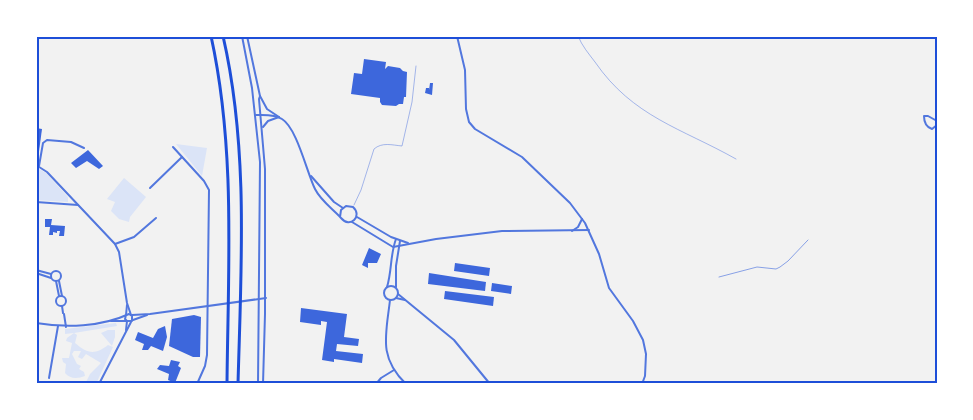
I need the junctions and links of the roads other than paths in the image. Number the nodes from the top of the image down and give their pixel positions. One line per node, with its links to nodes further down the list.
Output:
1 (210, 36): 70 (highway)
2 (222, 36): 71 (highway)
3 (242, 36): 9 (street)
4 (247, 36): 8 (street)
5 (457, 36): 31 (street)
6 (578, 36): 18 (lane)
7 (416, 66): 26 (lane)
8 (260, 96): 10 (street); 11 (street)
9 (256, 115): 10 (street); 48 (street)
10 (261, 115): 11 (street); 14 (street)
11 (279, 117): 14 (street); 20 (street)
12 (937, 122): 13 (street)
13 (937, 125)
14 (262, 128): 49 (street)
15 (173, 147): 17 (street)
16 (84, 148): 19 (street)
17 (182, 158): 21 (street); 54 (street)
18 (736, 159)
19 (38, 166): 25 (street)
20 (310, 175): 22 (street); 23 (street)
21 (150, 188)
22 (328, 195): 23 (street); 27 (street)
23 (323, 200): 28 (street)
24 (36, 202): 25 (street)
25 (78, 205): 38 (street)
26 (353, 207): 27 (street); 29 (street)
27 (342, 208): 28 (street)
28 (340, 217): 32 (street)
29 (357, 217): 32 (street); 35 (street)
30 (156, 218): 38 (street)
31 (582, 219): 33 (street); 34 (street)
32 (352, 222): 40 (street)
33 (589, 230): 34 (street); 77 (street)
34 (572, 231): 37 (street)
35 (396, 239): 36 (street); 40 (street)
36 (400, 241): 37 (street); 39 (street)
37 (408, 243): 39 (street)
38 (115, 244): 53 (street)
39 (399, 246): 40 (street); 45 (street)
40 (393, 247): 44 (street)
41 (36, 271): 42 (street)
42 (51, 276): 43 (street); 43 (street)
43 (57, 281): 47 (street)
44 (387, 287): 45 (street); 51 (street)
45 (396, 287): 46 (street)
46 (398, 294): 50 (street); 52 (street)
47 (60, 296): 55 (street); 55 (street)
48 (259, 298): 49 (street); 54 (street); 72 (street)
49 (266, 298): 73 (street)
50 (396, 298): 51 (street); 52 (street)
51 (390, 300): 66 (street)
52 (408, 301): 76 (street)
53 (127, 303): 57 (street); 58 (street)
54 (208, 305): 56 (street); 69 (street)
55 (62, 306): 64 (street)
56 (150, 314): 58 (street); 61 (street)
57 (126, 315): 58 (street); 59 (street); 60 (street)
58 (132, 315): 61 (street)
59 (108, 321): 60 (street); 64 (street)
60 (126, 321): 61 (street); 65 (street)
61 (132, 321): 65 (street)
62 (36, 323): 63 (street)
63 (58, 326): 64 (street); 67 (street)
64 (66, 326)
65 (125, 333): 68 (street)
66 (394, 370): 74 (street); 75 (street)
67 (49, 378)
68 (99, 384)
69 (197, 384)
70 (227, 384)
71 (238, 384)
72 (258, 384)
73 (263, 384)
74 (376, 384)
75 (406, 384)
76 (490, 384)
77 (642, 384)

